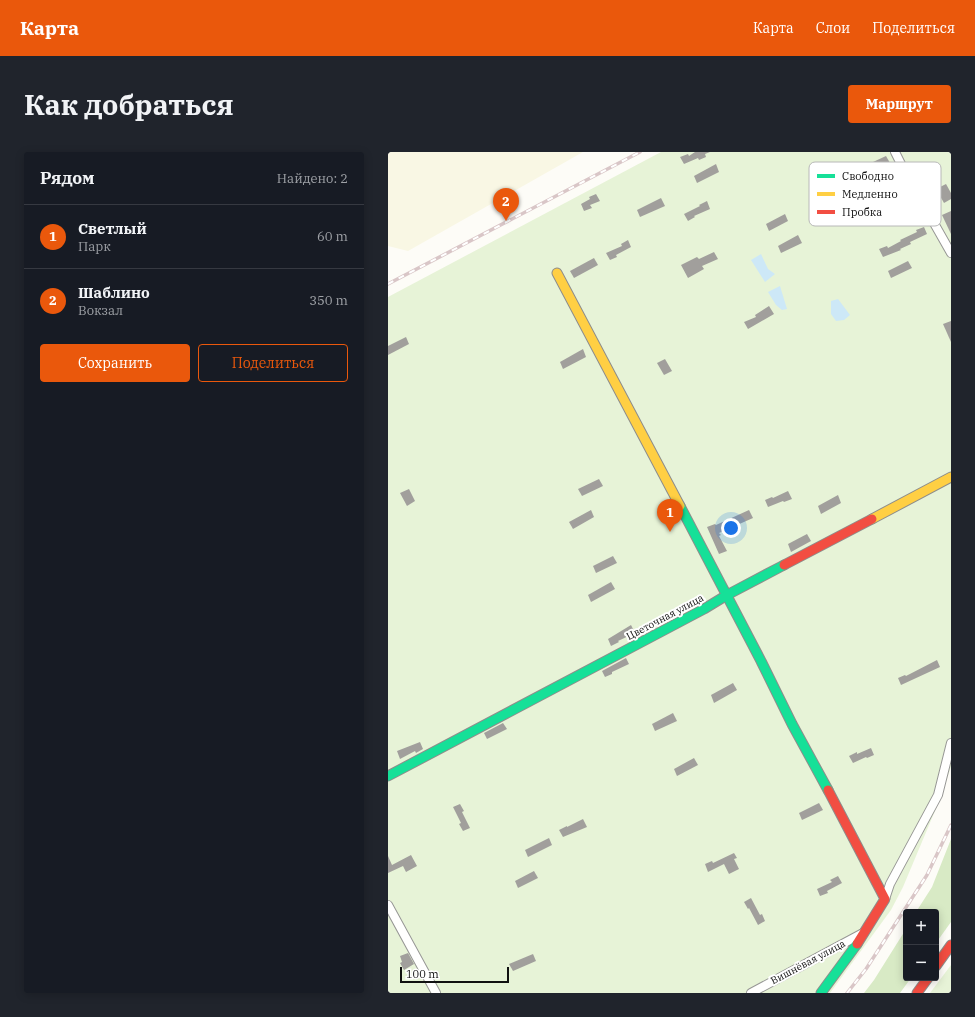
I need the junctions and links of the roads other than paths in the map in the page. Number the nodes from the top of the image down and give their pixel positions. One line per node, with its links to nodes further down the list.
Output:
1 (895, 152): 2 (street)
2 (900, 162)
3 (936, 226): 4 (street)
4 (951, 253)
5 (557, 273): 7 (street)
6 (951, 477): 7 (street, Цветочная улица)
7 (727, 595): 9 (street, Цветочная улица); 10 (street)
8 (951, 743): 10 (street)
9 (388, 776)
10 (885, 899): 12 (street)
11 (388, 905): 16 (street)
12 (865, 932): 17 (street, Вишнёвая улица); 18 (street)
13 (951, 945): 14 (street)
14 (939, 962)
15 (926, 981): 19 (street)
16 (436, 993)
17 (751, 993)
18 (821, 993)
19 (916, 993)

